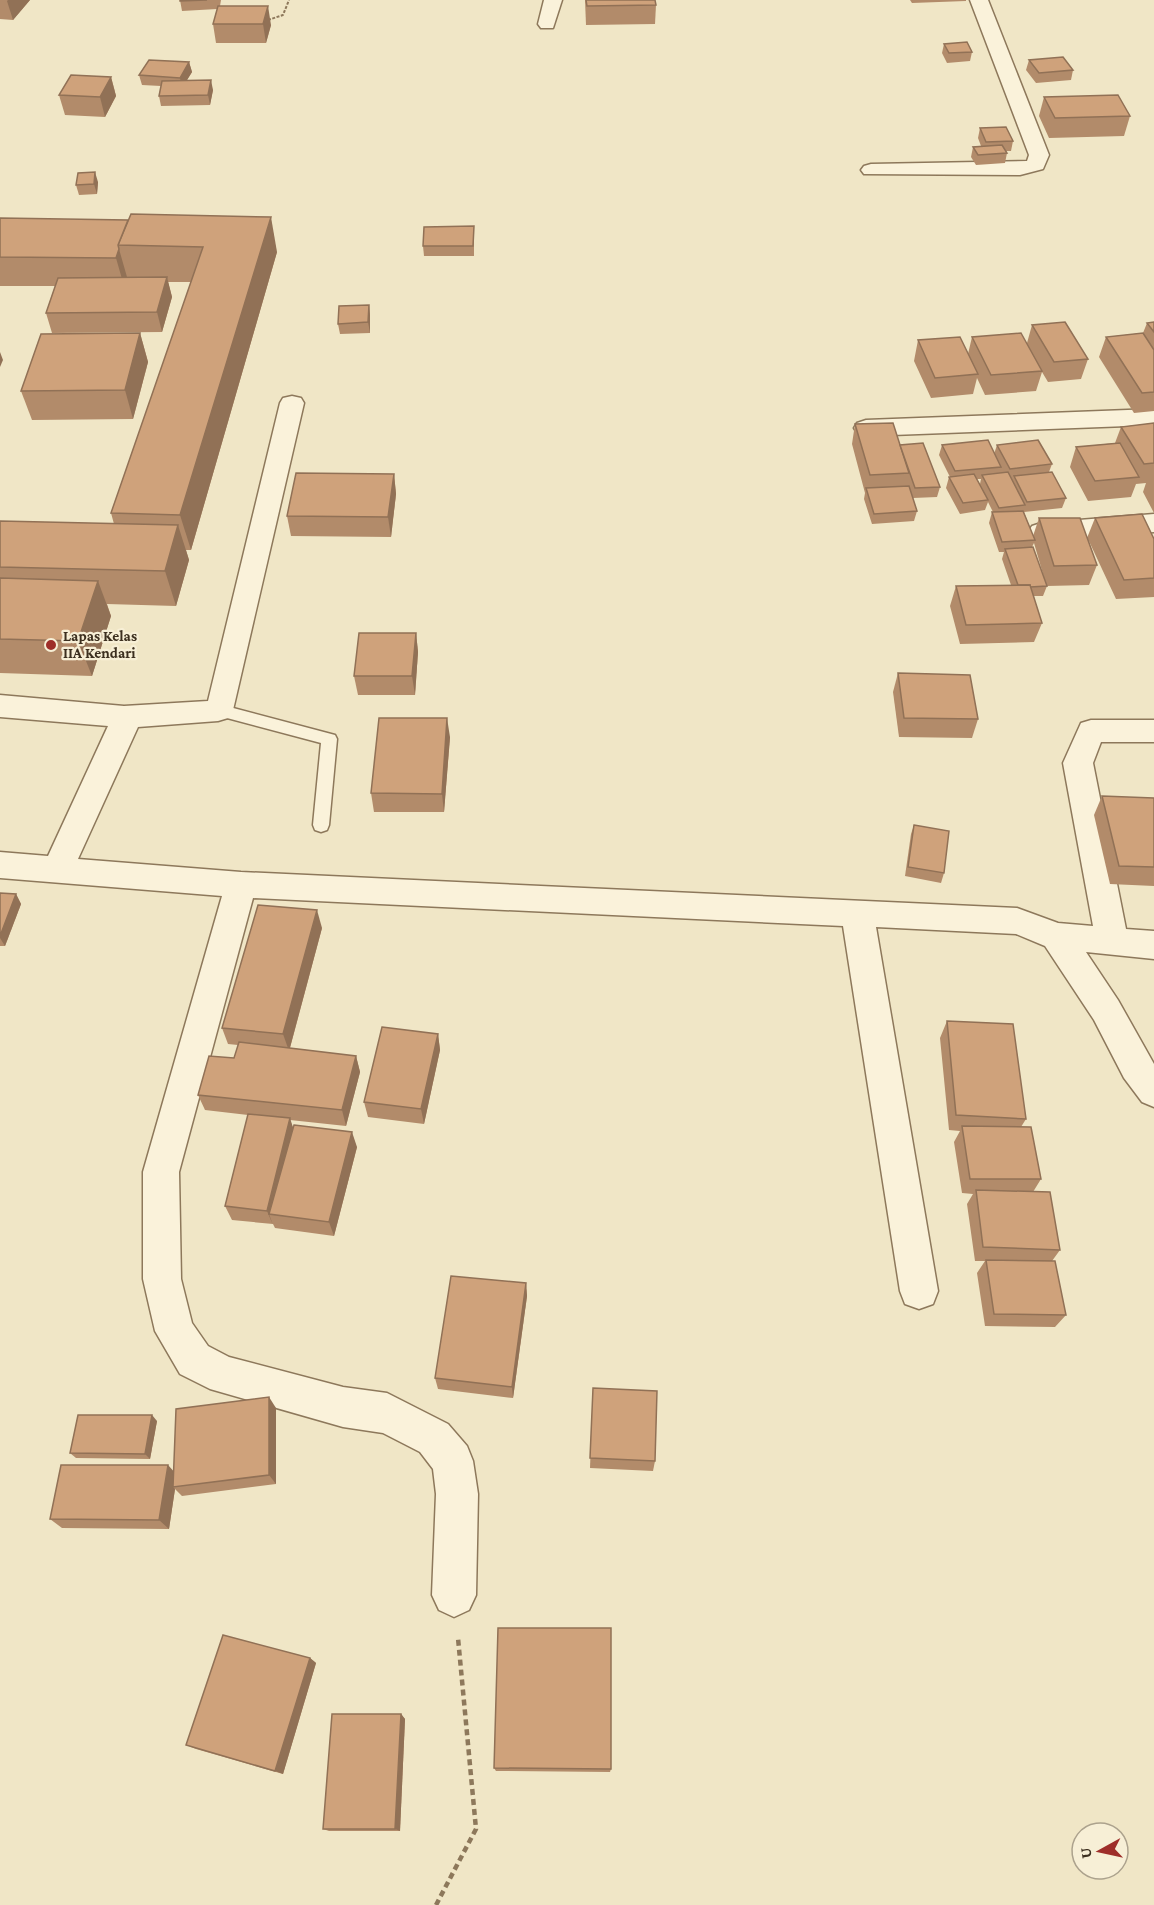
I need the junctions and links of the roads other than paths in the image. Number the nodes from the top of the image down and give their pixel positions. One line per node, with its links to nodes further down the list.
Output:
1 (553, 0): 3 (street)
2 (979, 0): 4 (street)
3 (547, 24)
4 (871, 170)
5 (292, 403): 11 (street)
6 (1154, 417): 7 (street)
7 (866, 428)
8 (1154, 523): 9 (street)
9 (1041, 532)
10 (0, 706): 12 (street)
11 (218, 710): 12 (street); 14 (lane)
12 (124, 717): 16 (street)
13 (1154, 731): 20 (street)
14 (321, 825)
15 (0, 865): 16 (street)
16 (58, 869): 17 (street)
17 (241, 885): 18 (street); 24 (street)
18 (857, 913): 19 (street); 23 (street)
19 (1057, 936): 20 (street); 22 (street)
20 (1112, 941): 21 (street)
21 (1154, 945)
22 (1154, 1091)
23 (919, 1291)
24 (454, 1595)

